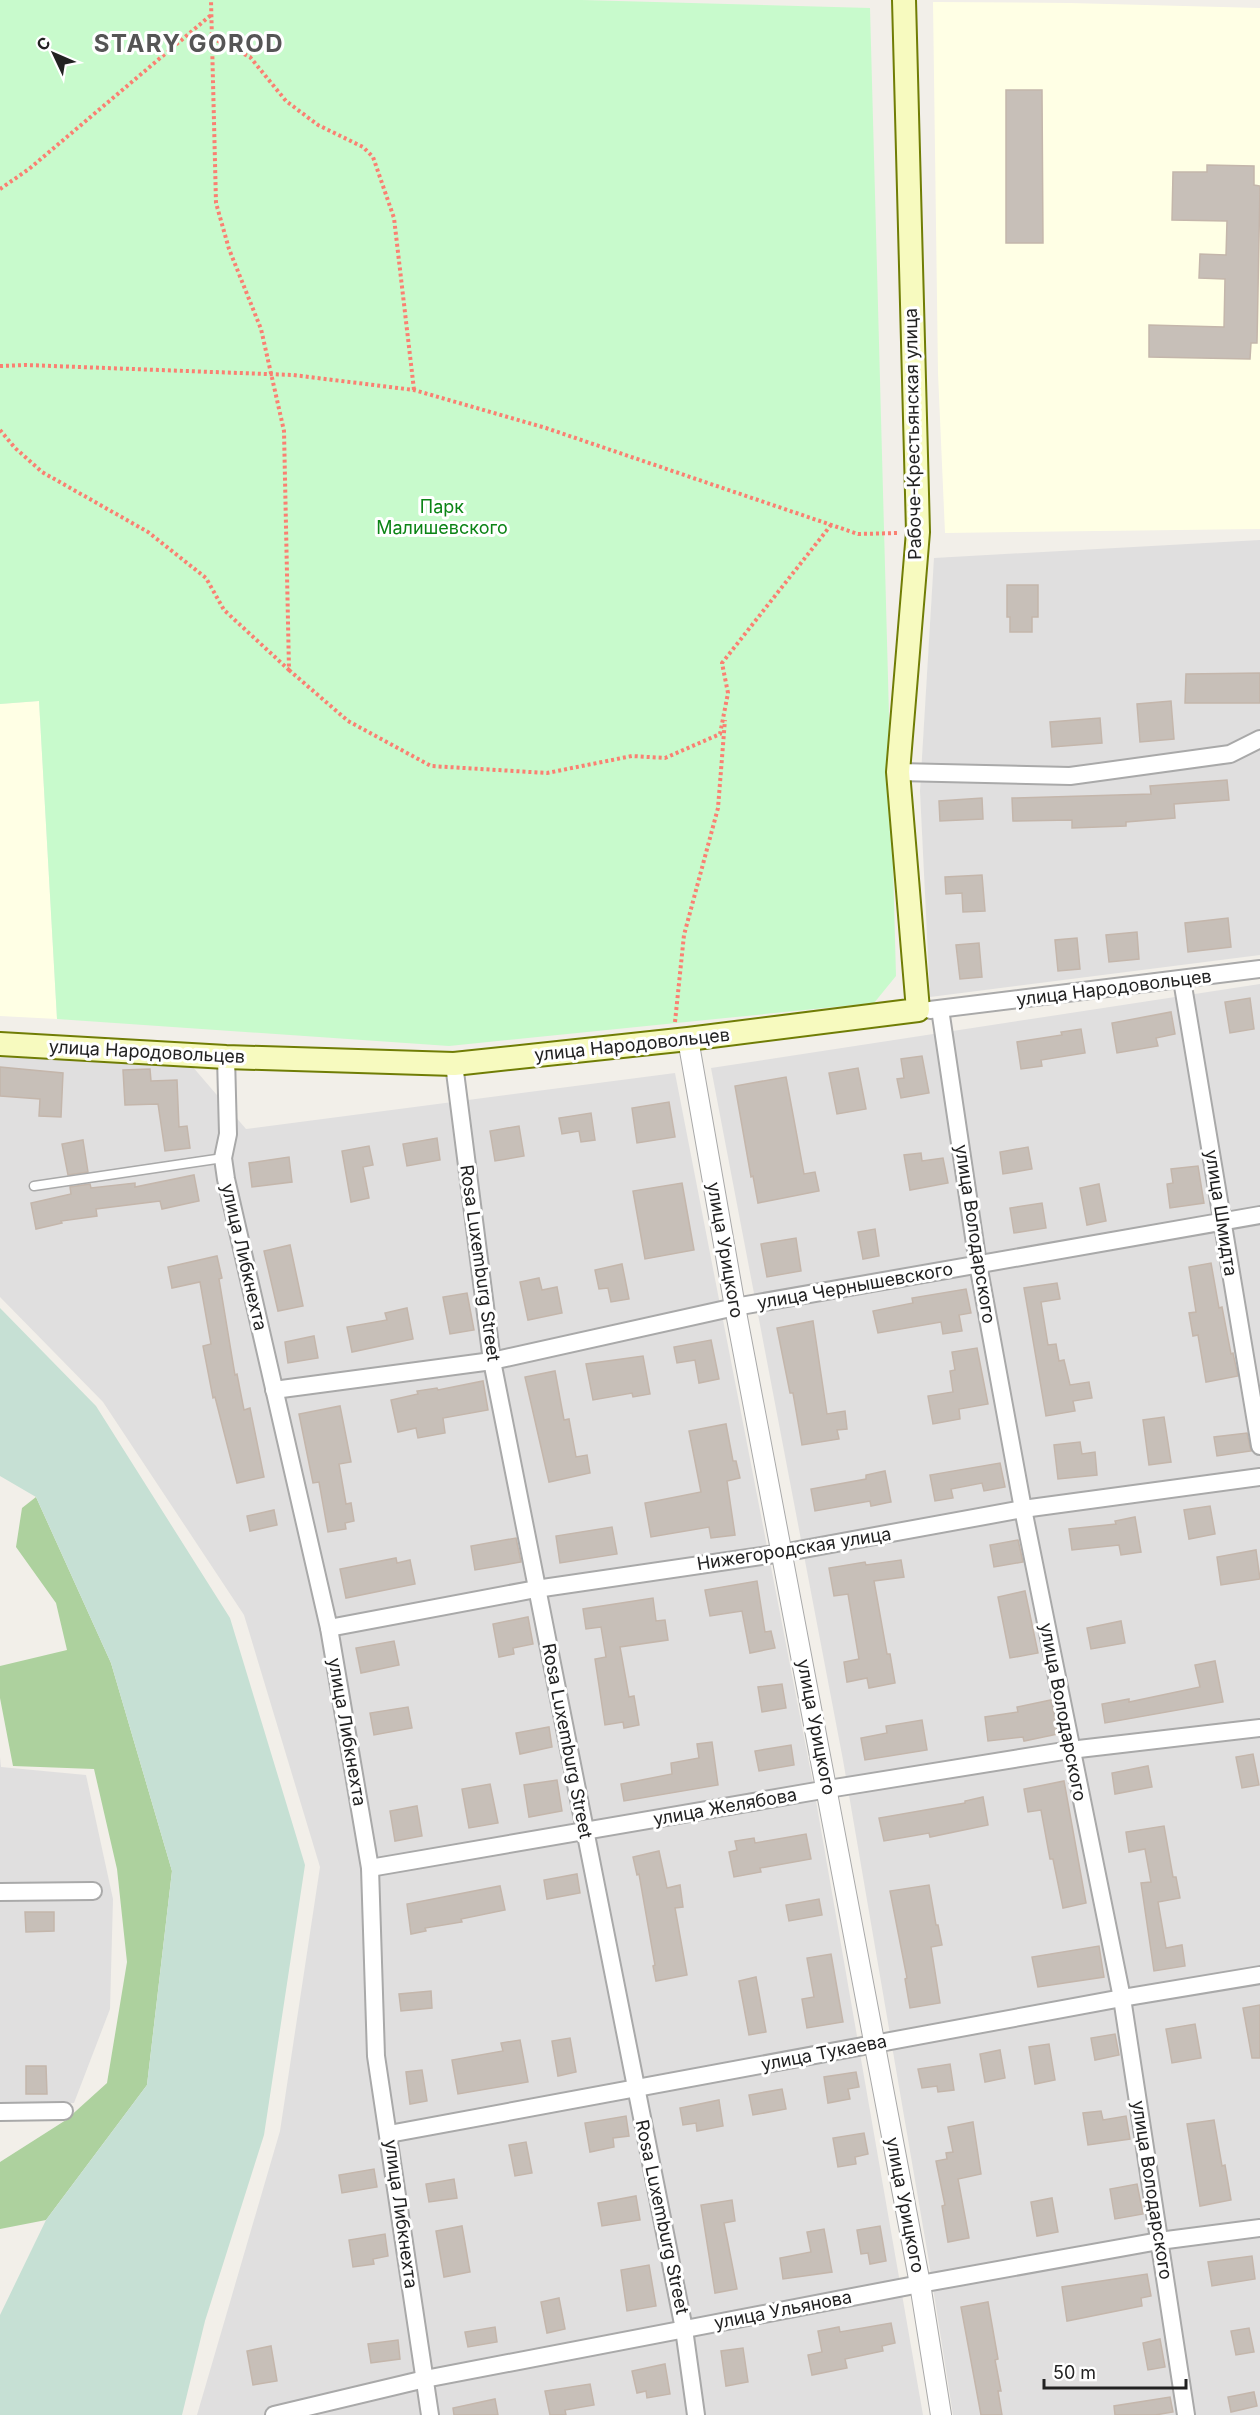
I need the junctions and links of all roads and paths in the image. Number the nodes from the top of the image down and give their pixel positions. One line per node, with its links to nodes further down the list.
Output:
1 (211, 0): 3 (path)
2 (904, 0): 11 (main road, Рабоче-Крестьянская улица)
3 (211, 15): 4 (path); 5 (path)
4 (212, 38): 7 (path); 8 (path)
5 (0, 189)
6 (0, 366): 7 (path)
7 (270, 374): 8 (path); 12 (path)
8 (414, 390): 10 (path)
9 (0, 430): 12 (path)
10 (831, 525): 11 (path); 13 (path)
11 (918, 532): 15 (main road, Рабоче-Крестьянская улица)
12 (289, 670): 13 (path)
13 (726, 711): 19 (path)
14 (1260, 739): 15 (street)
15 (898, 772): 18 (main road, Рабоче-Крестьянская улица)
16 (1260, 969): 17 (street, улица Народовольцев)
17 (1182, 980): 18 (street, улица Народовольцев); 26 (street, улица Шмидта)
18 (929, 1010): 19 (main road, улица Народовольцев); 27 (street, улица Володарского)
19 (681, 1031): 22 (main road, улица Народовольцев); 28 (street, улица Урицкого)
20 (0, 1044): 21 (main road, улица Народовольцев)
21 (226, 1057): 22 (main road, улица Народовольцев); 23 (street, улица Либкнехта)
22 (454, 1064): 29 (street, Rosa Luxemburg Street)
23 (223, 1158): 24 (lane); 30 (street, улица Либкнехта)
24 (34, 1186)
25 (1260, 1215): 26 (street, улица Чернышевского)
26 (1223, 1220): 27 (street, улица Чернышевского); 31 (street, улица Шмидта)
27 (978, 1264): 28 (street, улица Чернышевского); 33 (street, улица Володарского)
28 (735, 1307): 29 (street, улица Чернышевского); 34 (street, улица Урицкого)
29 (492, 1361): 30 (street, улица Чернышевского); 35 (street, Rosa Luxemburg Street)
30 (274, 1390): 36 (street, улица Либкнехта)
31 (1260, 1446)
32 (1260, 1477): 33 (street, Нижегородская улица)
33 (1023, 1509): 34 (street, Нижегородская улица); 38 (street, улица Володарского)
34 (782, 1553): 35 (street, Нижегородская улица); 39 (street, улица Урицкого)
35 (536, 1589): 36 (street, Нижегородская улица); 40 (street, Rosa Luxemburg Street)
36 (329, 1628): 41 (street, улица Либкнехта)
37 (1260, 1728): 38 (street, улица Желябова)
38 (1070, 1750): 39 (street, улица Желябова); 45 (street, улица Володарского)
39 (828, 1788): 40 (street, улица Желябова); 46 (street, улица Урицкого)
40 (586, 1832): 41 (street, улица Желябова); 47 (street, Rosa Luxemburg Street)
41 (370, 1868): 50 (street, улица Либкнехта)
42 (93, 1891): 43 (street)
43 (0, 1892)
44 (1260, 1975): 45 (street, улица Тукаева)
45 (1122, 1998): 46 (street, улица Тукаева); 52 (street, улица Володарского)
46 (874, 2043): 47 (street, улица Тукаева); 53 (street, улица Урицкого)
47 (635, 2089): 50 (street, улица Тукаева); 54 (street, Rosa Luxemburg Street)
48 (64, 2111): 49 (street)
49 (0, 2112)
50 (389, 2134): 55 (street, улица Либкнехта)
51 (1260, 2228): 52 (street, улица Ульянова)
52 (1159, 2241): 53 (street, улица Ульянова); 60 (street, улица Володарского)
53 (920, 2284): 54 (street, улица Ульянова); 59 (street, улица Урицкого)
54 (684, 2329): 55 (street, улица Ульянова); 58 (street, Rosa Luxemburg Street)
55 (425, 2379): 56 (street, улица Ульянова); 57 (street, улица Либкнехта)
56 (274, 2415)
57 (430, 2415)
58 (696, 2415)
59 (941, 2415)
60 (1186, 2415)

